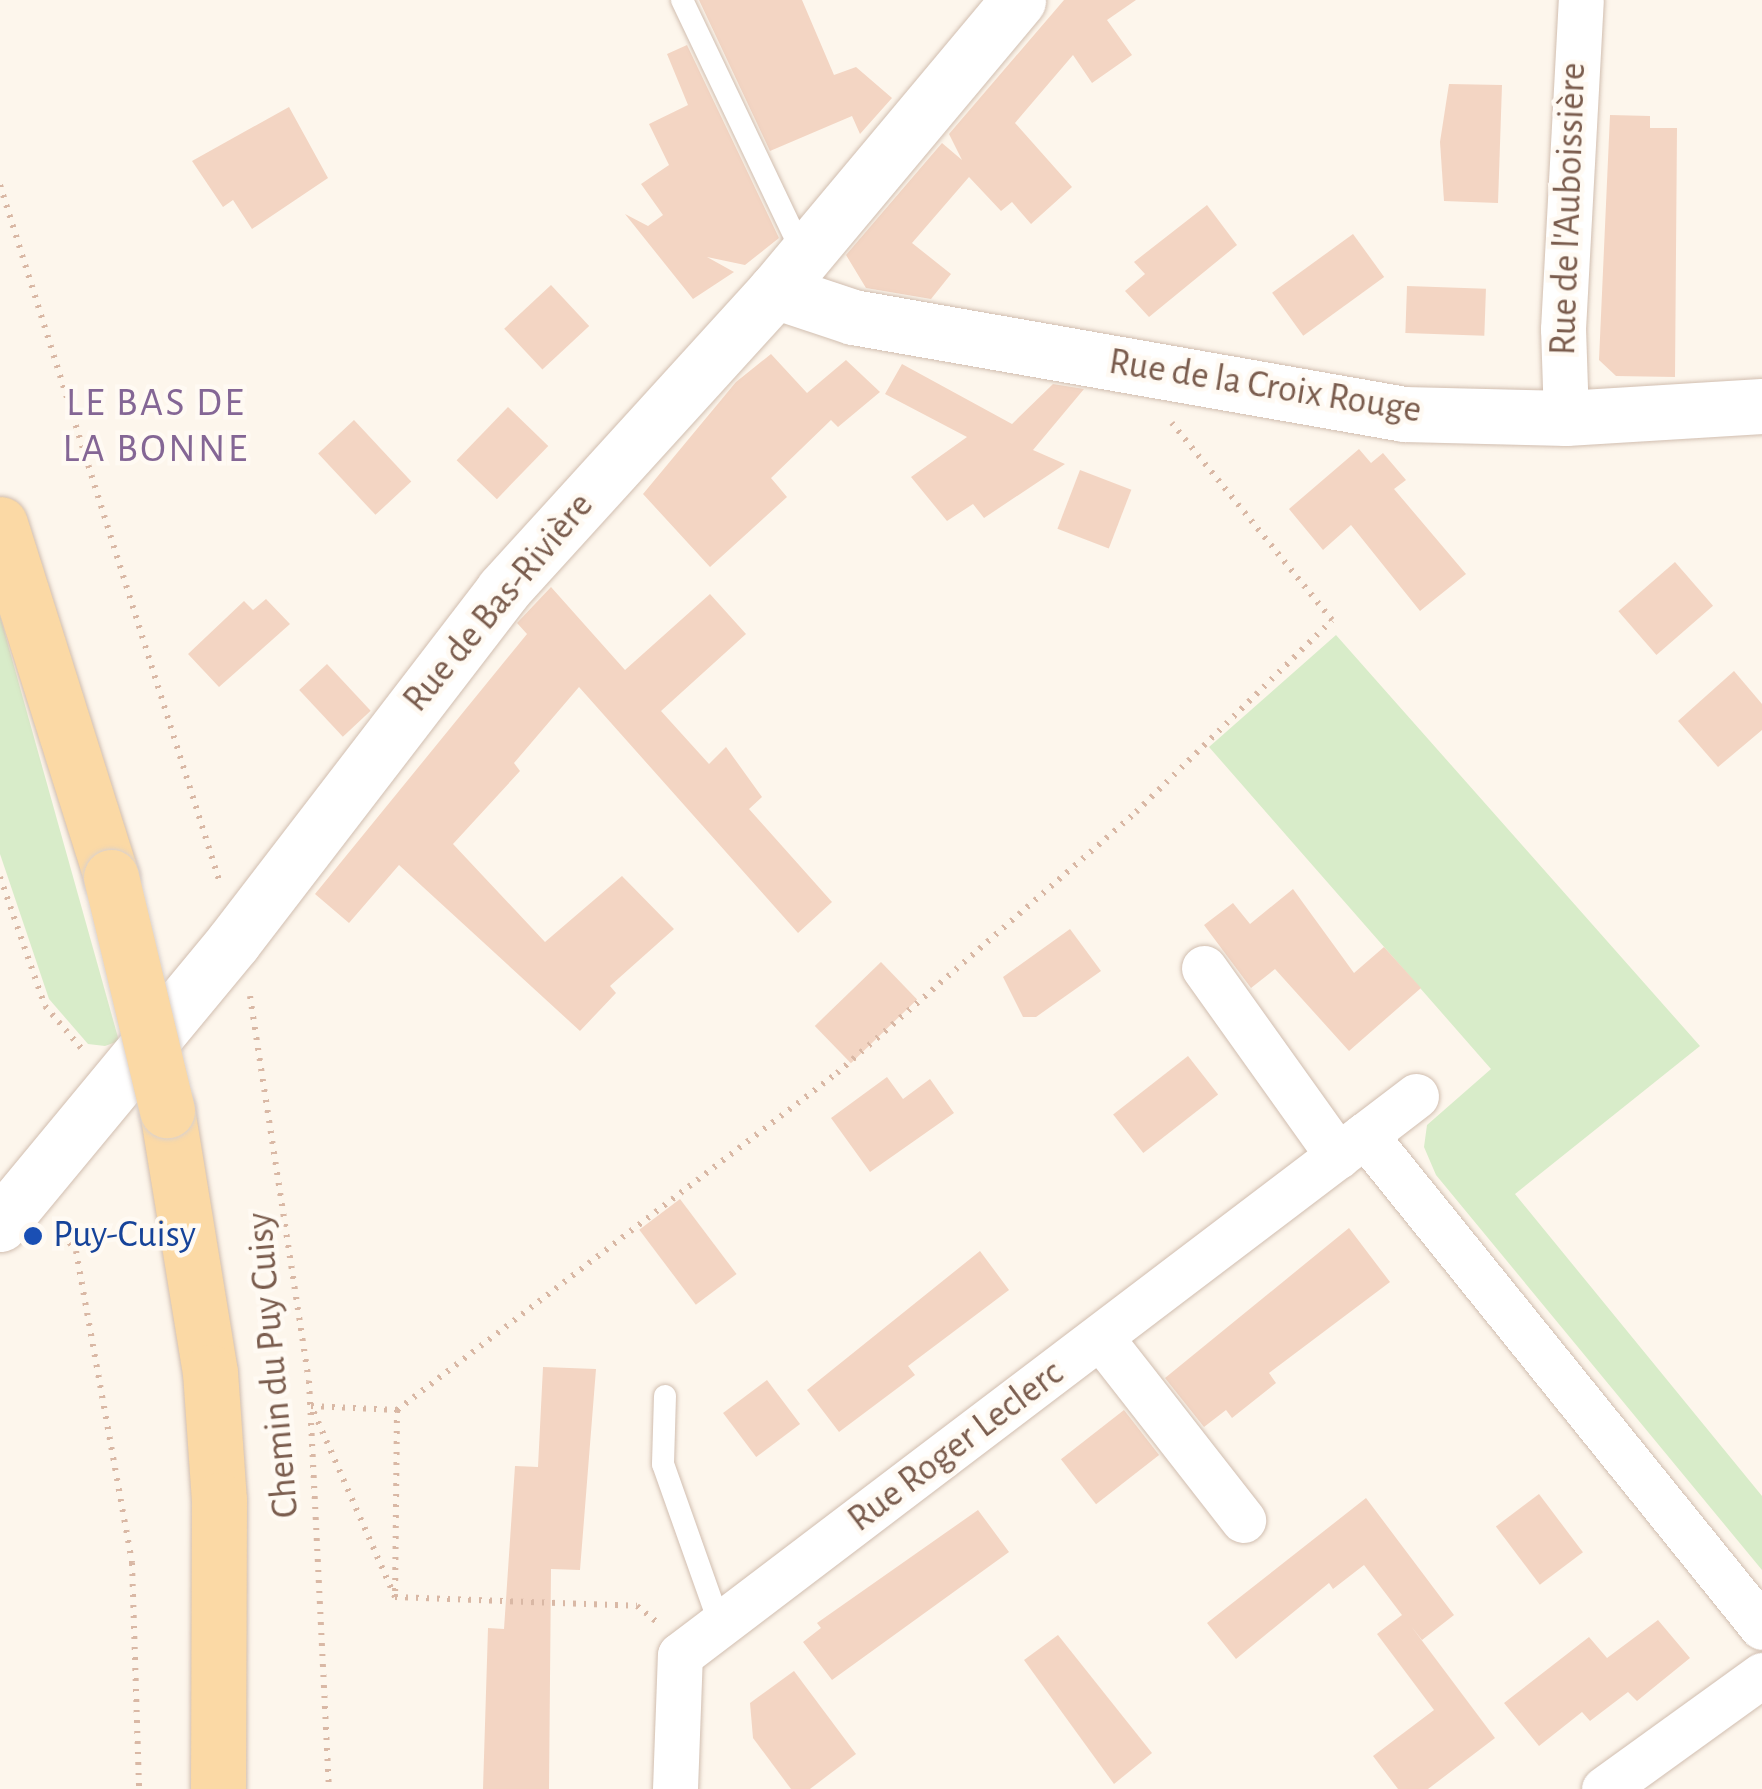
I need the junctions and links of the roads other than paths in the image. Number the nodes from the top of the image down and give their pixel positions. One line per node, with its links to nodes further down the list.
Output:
1 (682, 0): 4 (lane)
2 (1018, 0): 4 (street, Rue de Bas-Rivière)
3 (1581, 0): 6 (street, Rue de l'Auboissière)
4 (789, 272): 6 (street, Rue de la Croix Rouge); 11 (street, Rue de Bas-Rivière)
5 (1762, 406): 6 (street, Rue de la Croix Rouge)
6 (1566, 418)
7 (0, 524): 18 (main road, bridge)
8 (1204, 968): 10 (street)
9 (1416, 1096): 10 (street, Rue Roger Leclerc)
10 (1352, 1146): 12 (street, Rue Roger Leclerc); 16 (street)
11 (11, 1210)
12 (1101, 1338): 14 (street); 15 (street, Rue Roger Leclerc)
13 (665, 1396): 15 (lane)
14 (1244, 1520)
15 (720, 1626): 19 (street, Rue Roger Leclerc)
16 (1762, 1628)
17 (1762, 1675): 20 (street)
18 (218, 1789)
19 (675, 1789)
20 (1604, 1789)

